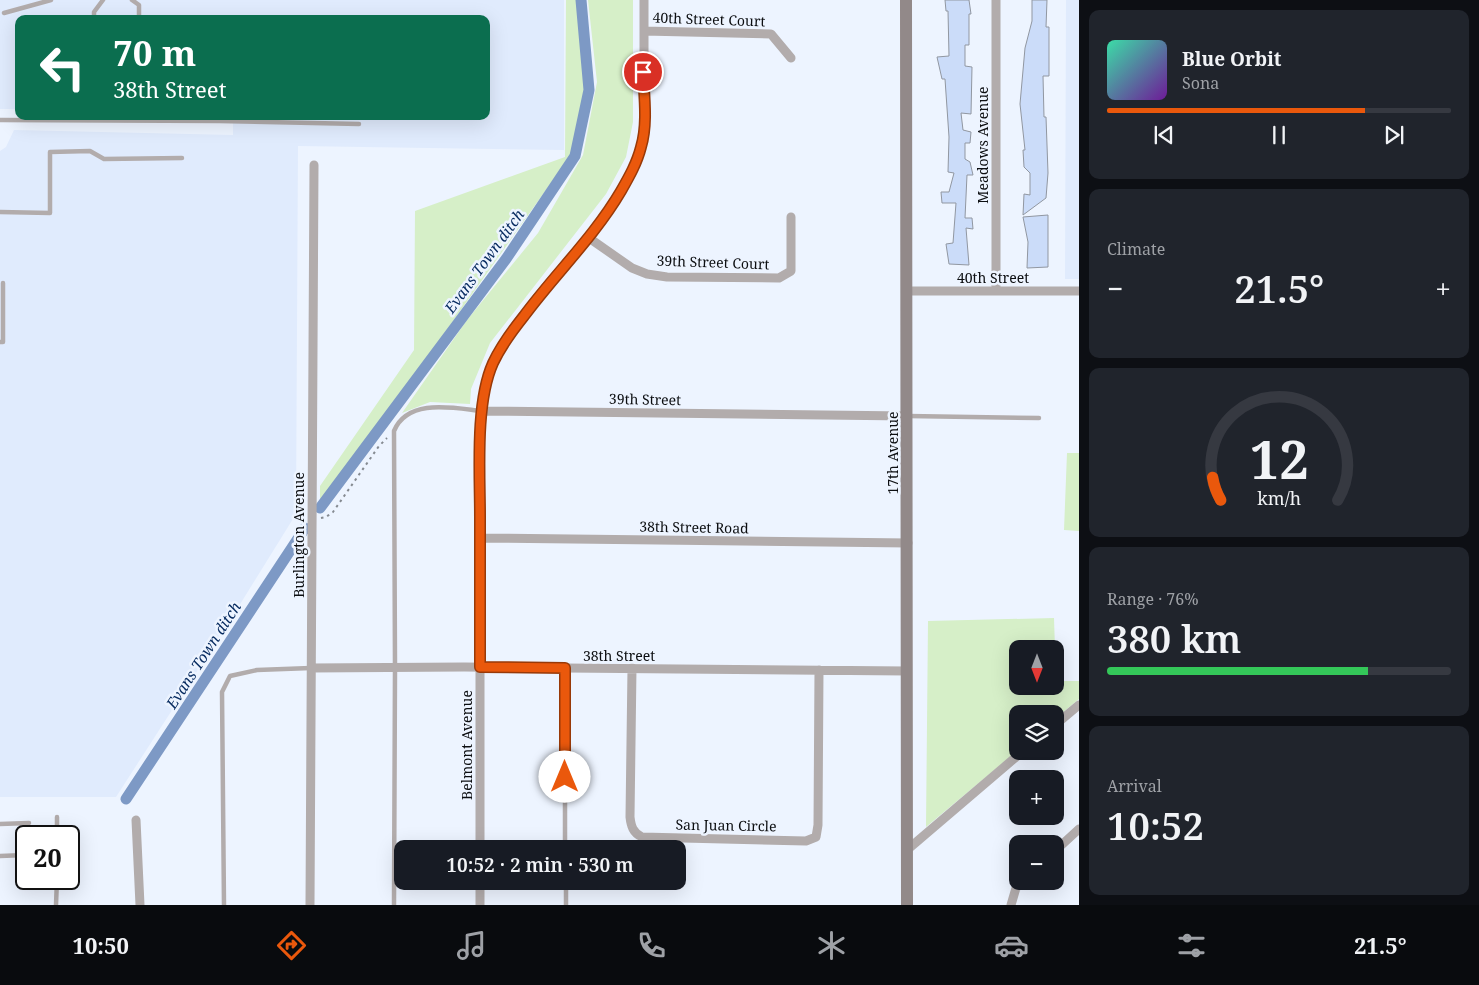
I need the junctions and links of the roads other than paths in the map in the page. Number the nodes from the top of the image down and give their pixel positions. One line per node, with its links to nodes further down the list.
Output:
1 (31, 0): 8 (lane)
2 (51, 0): 8 (lane)
3 (102, 0): 10 (lane)
4 (132, 0): 11 (lane)
5 (644, 0): 12 (street, Belmont Avenue)
6 (906, 0): 24 (main road, 17th Avenue)
7 (996, 0): 25 (street, Meadows Avenue)
8 (36, 5): 9 (lane)
9 (4, 14)
10 (94, 15)
11 (139, 15)
12 (644, 31): 13 (street, 40th Street Court); 22 (street, Belmont Avenue)
13 (792, 58)
14 (0, 120): 15 (lane)
15 (15, 120)
16 (188, 120): 17 (lane)
17 (359, 124)
18 (182, 158): 20 (lane)
19 (314, 165): 34 (street, Burlington Avenue)
20 (0, 212)
21 (791, 217): 22 (street, 39th Street Court)
22 (588, 238): 28 (street, Belmont Avenue)
23 (3, 283): 27 (lane)
24 (907, 290): 25 (street, 40th Street); 29 (main road, 17th Avenue)
25 (996, 290): 26 (street, 40th Street)
26 (1079, 291)
27 (0, 342)
28 (481, 411): 29 (street, 39th Street); 31 (street, Belmont Avenue); 35 (lane, 39th Street)
29 (907, 416): 30 (lane); 32 (main road, 17th Avenue)
30 (1040, 418)
31 (480, 538): 32 (street, 38th Street Road); 33 (street, Belmont Avenue)
32 (908, 544): 39 (main road, 17th Avenue)
33 (480, 667): 35 (street, 38th Street); 36 (street, 38th Street); 49 (street, Belmont Avenue)
34 (311, 668): 35 (street, 38th Street); 61 (lane, 38th Street); 62 (street, Burlington Avenue)
35 (396, 668): 63 (lane)
36 (565, 668): 37 (street, 38th Street); 50 (lane)
37 (632, 668): 38 (street, 38th Street); 38 (street, San Juan Circle)
38 (819, 670): 39 (street, 38th Street)
39 (907, 671): 52 (main road, 17th Avenue)
40 (1079, 705): 41 (street)
41 (1064, 718)
42 (1012, 760): 52 (street)
43 (57, 817): 47 (lane)
44 (136, 820): 60 (street)
45 (29, 823): 46 (lane)
46 (0, 824)
47 (57, 825)
48 (1079, 829): 51 (street)
49 (480, 840)
50 (565, 840)
51 (1064, 843)
52 (907, 850): 66 (main road, 17th Avenue)
53 (15, 855): 54 (lane)
54 (0, 856)
55 (57, 890): 59 (lane)
56 (480, 890): 64 (street)
57 (566, 890): 65 (lane)
58 (1015, 890): 67 (street)
59 (56, 905)
60 (140, 905)
61 (224, 905)
62 (310, 905)
63 (394, 905)
64 (480, 905)
65 (566, 905)
66 (907, 905)
67 (1011, 905)

